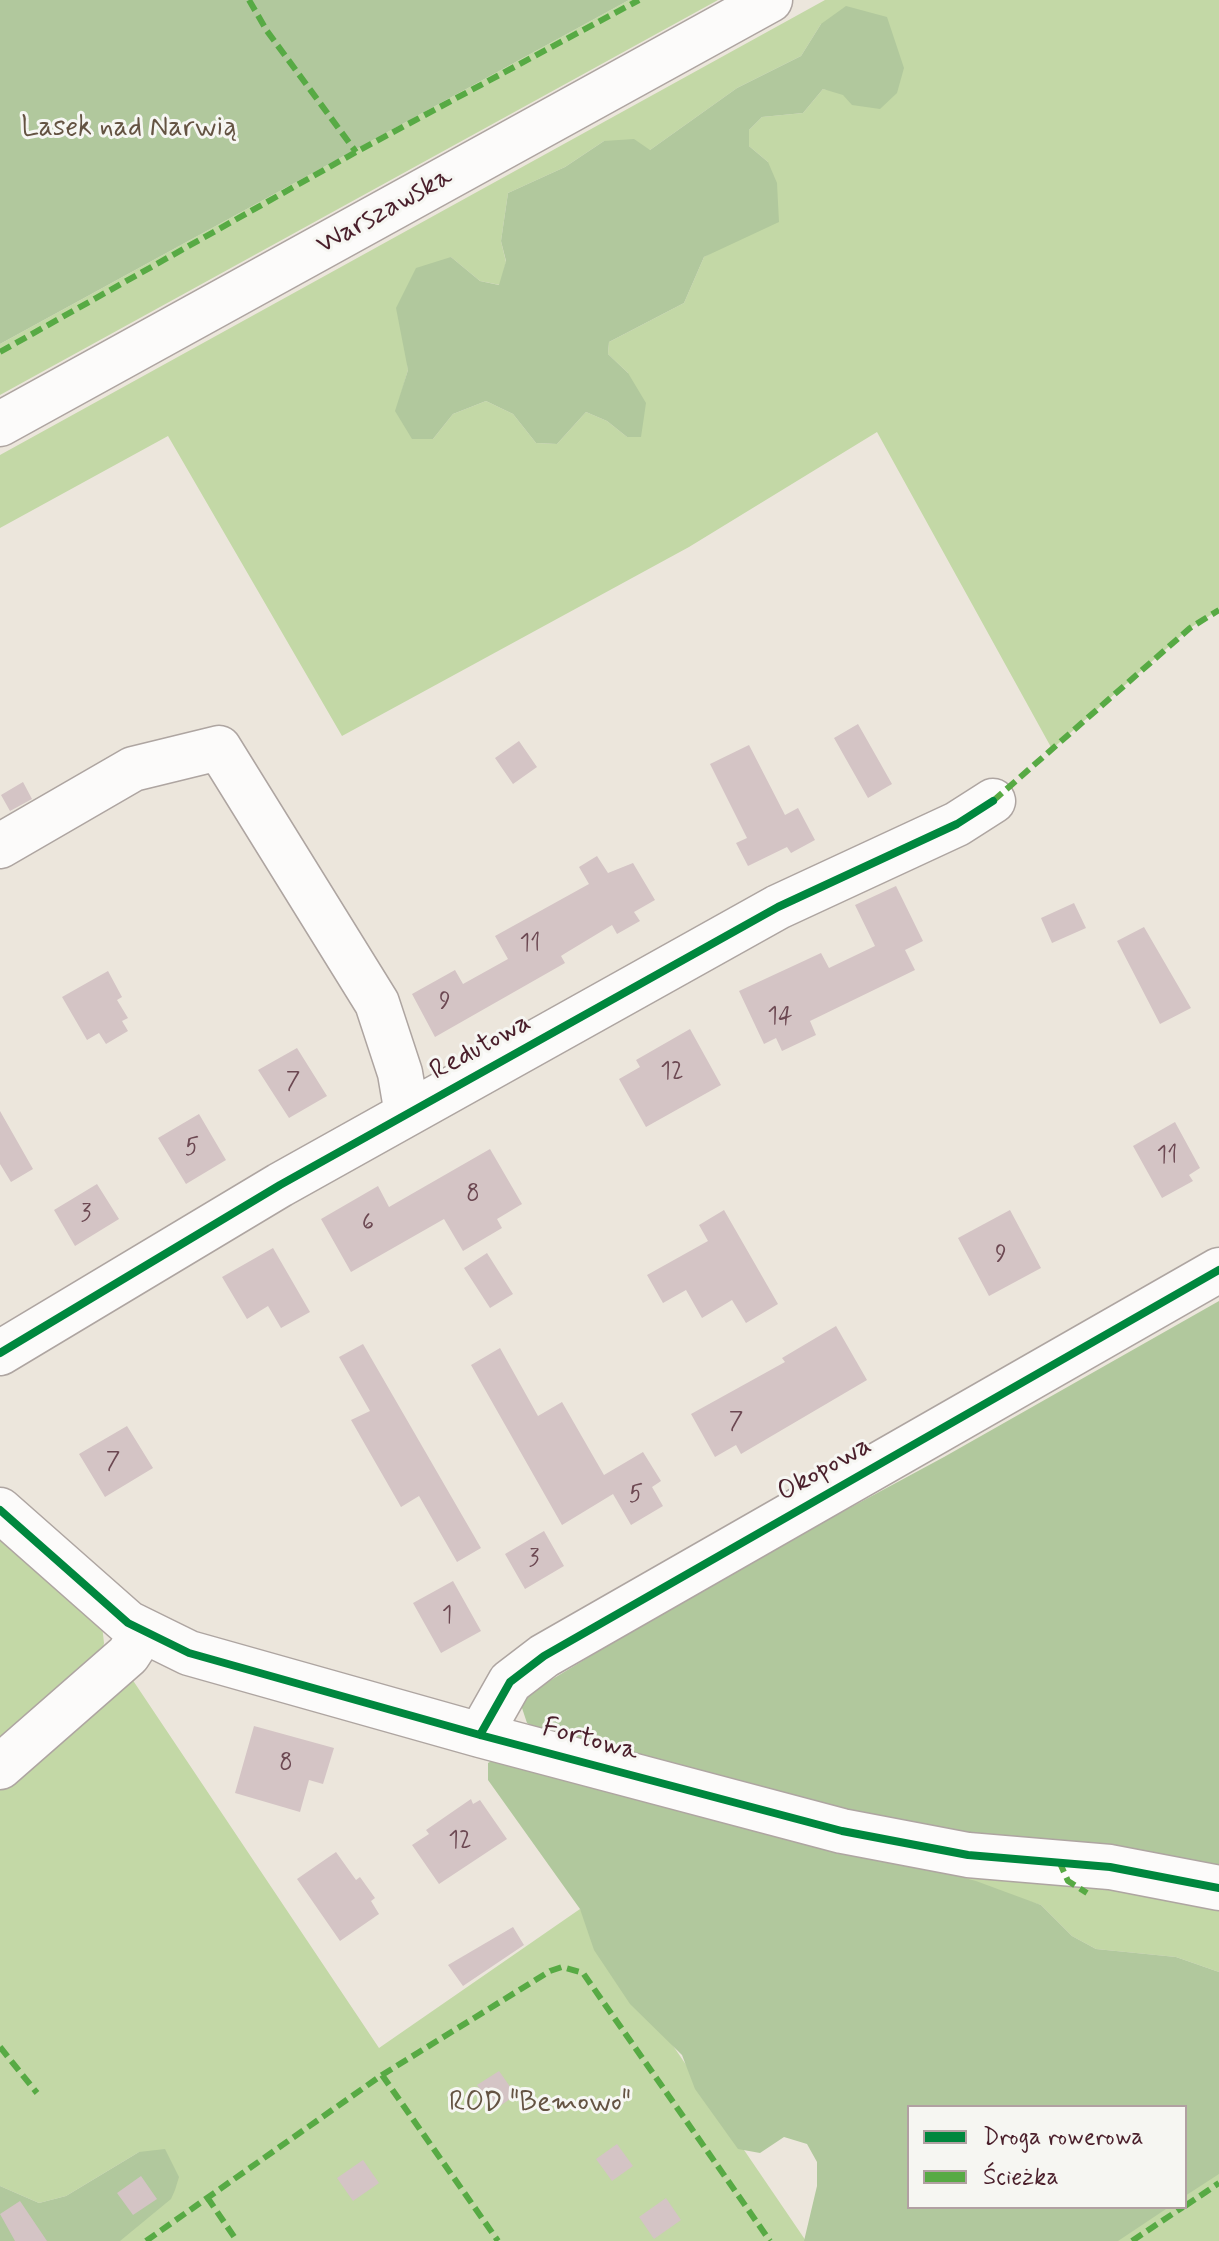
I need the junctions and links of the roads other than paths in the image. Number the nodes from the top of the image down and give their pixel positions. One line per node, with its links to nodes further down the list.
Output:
1 (770, 0): 2 (street, Warszawska)
2 (0, 424)
3 (993, 801): 5 (street, Redutowa)
4 (0, 846): 5 (street)
5 (407, 1114): 7 (street, Redutowa)
6 (1219, 1270): 10 (street, Okopowa)
7 (0, 1353)
8 (0, 1510): 9 (street, Fortowa)
9 (143, 1632): 10 (street, Fortowa); 11 (street)
10 (480, 1735): 12 (street, Fortowa)
11 (0, 1767)
12 (1219, 1888)

